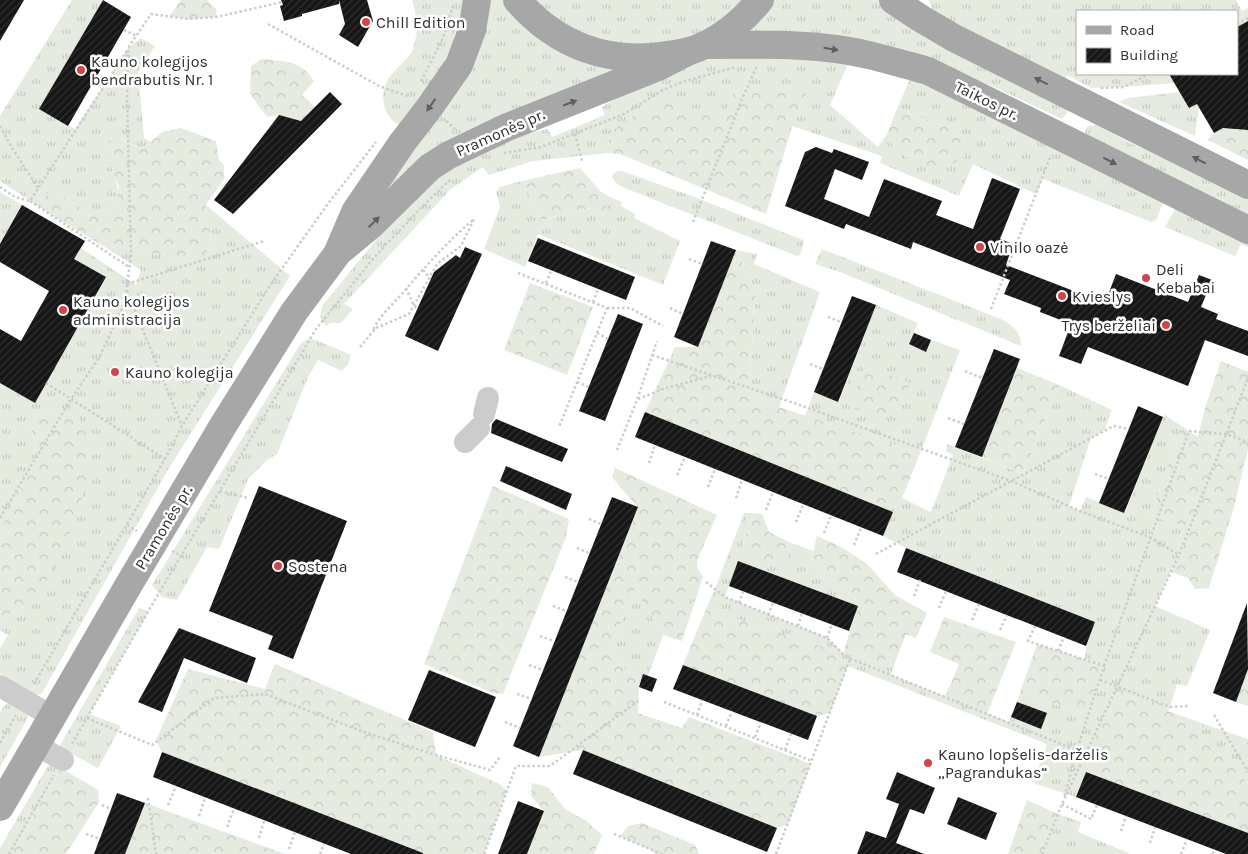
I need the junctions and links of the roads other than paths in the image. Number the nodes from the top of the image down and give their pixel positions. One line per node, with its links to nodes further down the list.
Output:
1 (477, 0): 10 (main road, Pramonės pr., one-way to 10)
2 (517, 0): 5 (main road)
3 (760, 0): 5 (main road, Pramonės pr.)
4 (893, 0): 6 (main road, one-way to 4)
5 (697, 48): 7 (main road, Taikos pr., one-way to 7); 10 (main road, Pramonės pr., one-way to 5)
6 (1092, 96): 7 (main road); 8 (main road, one-way to 6)
7 (1059, 147): 9 (main road, Taikos pr., one-way to 9)
8 (1248, 185)
9 (1248, 230)
10 (337, 254): 12 (main road, Pramonės pr.)
11 (0, 686): 12 (street)
12 (53, 717): 13 (main road, Pramonės pr.)
13 (36, 745): 14 (street); 15 (main road, Pramonės pr.)
14 (63, 760)
15 (0, 807)

